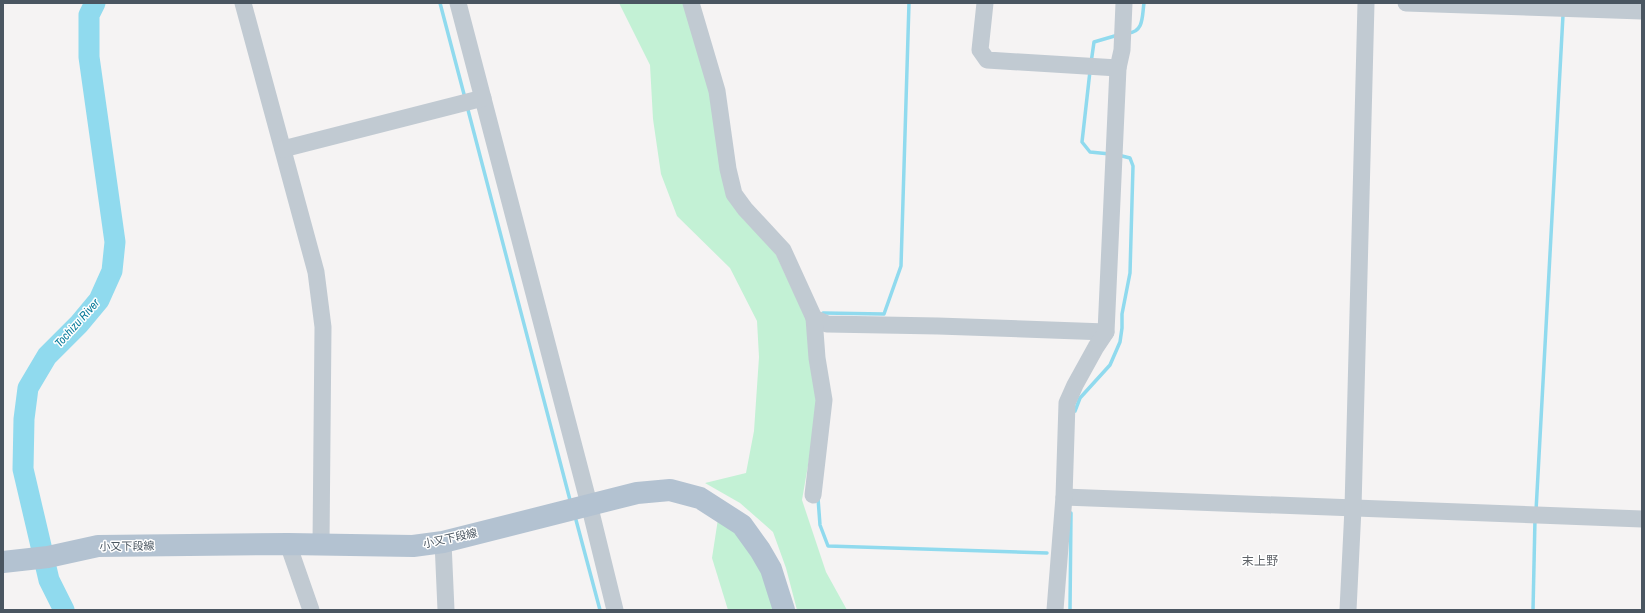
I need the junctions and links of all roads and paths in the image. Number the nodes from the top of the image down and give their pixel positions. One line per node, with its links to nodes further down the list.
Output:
1 (243, 3): 11 (street)
2 (458, 3): 10 (street)
3 (692, 3): 12 (street)
4 (985, 3): 9 (street)
5 (1124, 3): 9 (street)
6 (1366, 3): 17 (street)
7 (1406, 3): 8 (street)
8 (1642, 11)
9 (1118, 68): 13 (street)
10 (483, 98): 11 (street); 16 (street)
11 (282, 149): 21 (street)
12 (814, 318): 13 (street); 14 (street)
13 (1106, 332): 15 (street)
14 (813, 495)
15 (1064, 497): 17 (street); 27 (street)
16 (589, 504): 19 (main road, 小又下段線); 25 (street); 26 (main road, 小又下段線)
17 (1353, 508): 18 (street); 28 (street)
18 (1642, 520)
19 (443, 542): 21 (main road, 小又下段線); 24 (street)
20 (288, 544): 21 (main road, 小又下段線); 22 (main road, 小又下段線); 23 (street)
21 (321, 544)
22 (13, 561)
23 (311, 610)
24 (446, 610)
25 (615, 610)
26 (784, 610)
27 (1055, 610)
28 (1348, 610)

